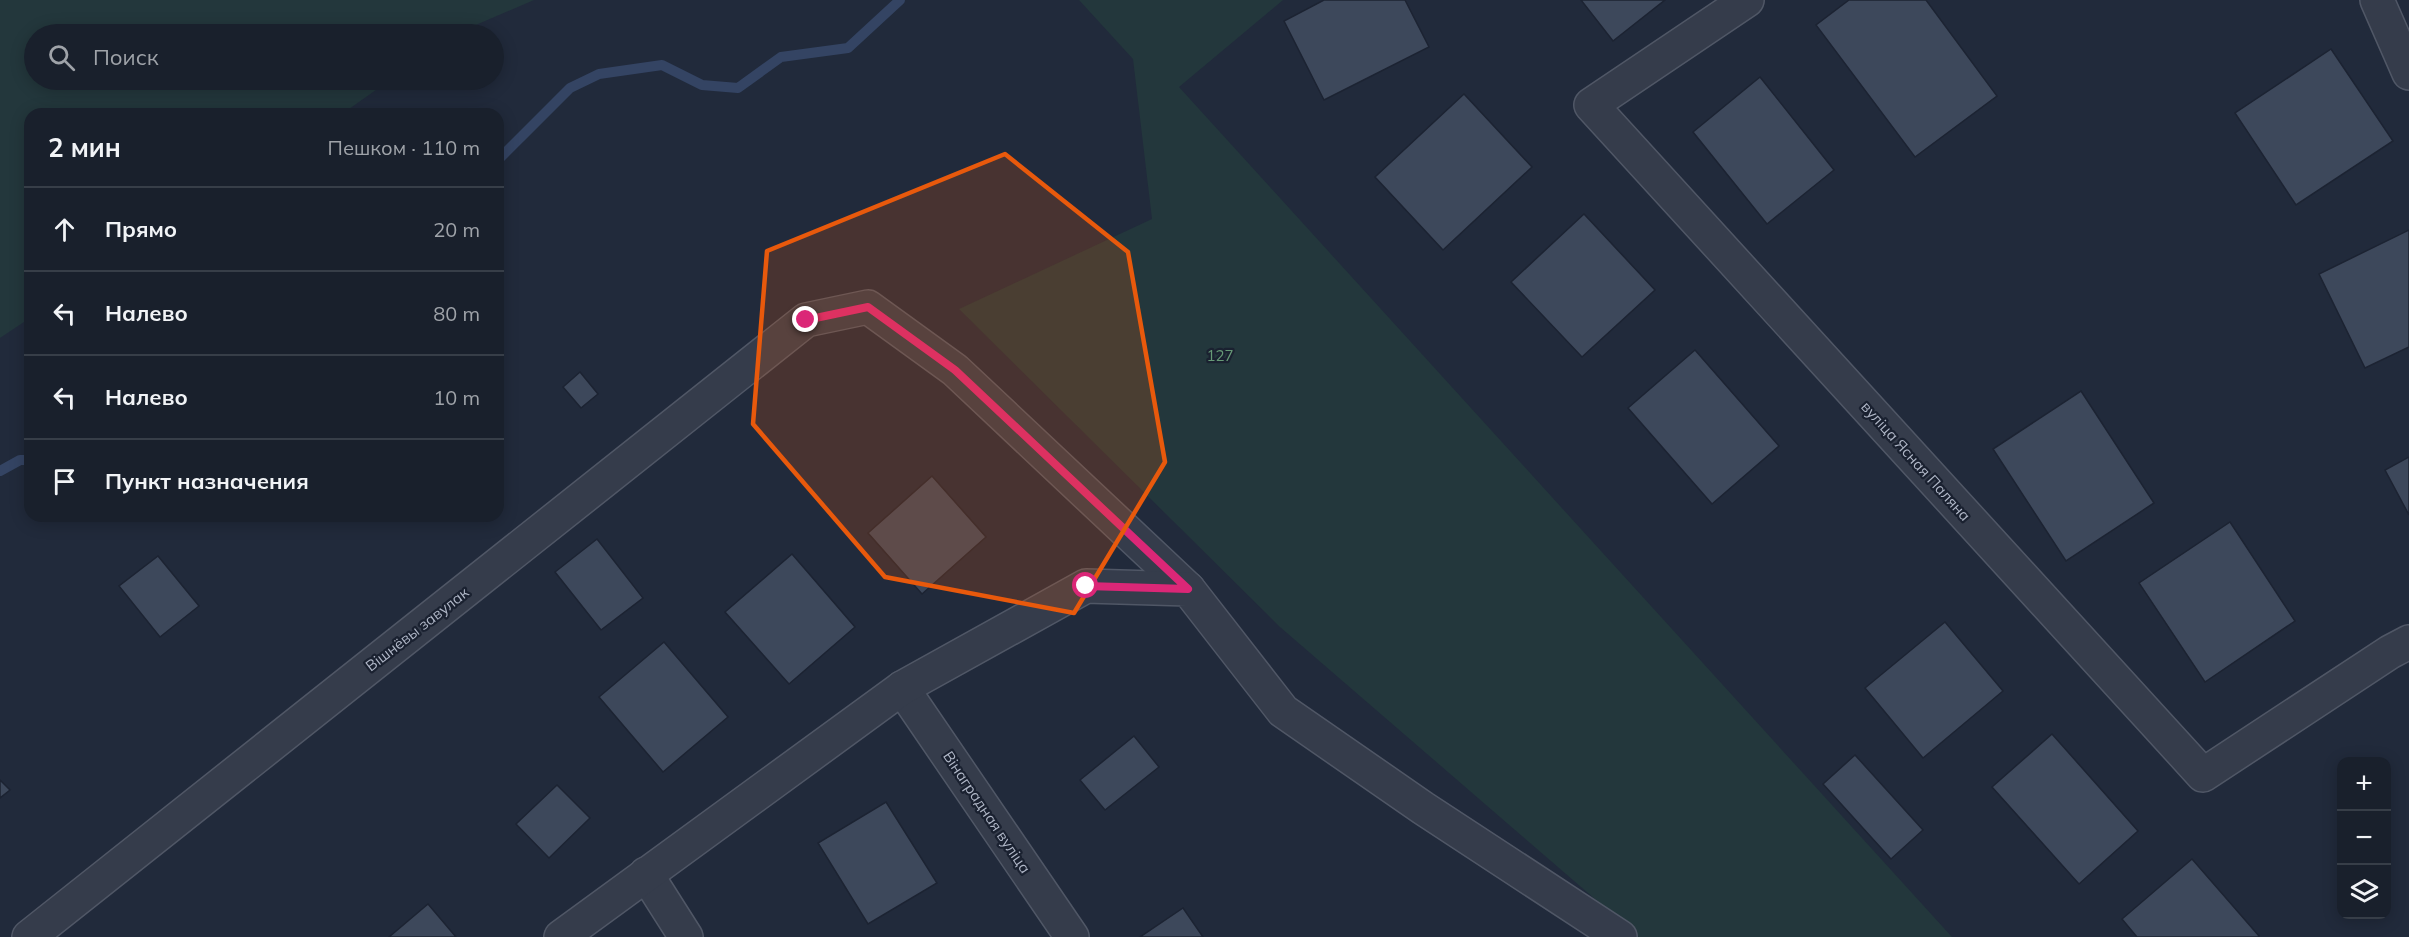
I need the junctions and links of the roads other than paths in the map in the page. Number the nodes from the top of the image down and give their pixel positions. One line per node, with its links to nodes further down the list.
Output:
1 (1747, 0): 5 (street, вуліца Ясная Паляна)
2 (2377, 0): 3 (street)
3 (2409, 73)
4 (1188, 589): 6 (street); 8 (street, Вішнёвы завулак); 12 (street)
5 (2409, 642)
6 (902, 688): 7 (street); 11 (street, Вінаградная вуліца)
7 (646, 874): 9 (street); 10 (street)
8 (29, 937)
9 (561, 937)
10 (686, 937)
11 (1072, 937)
12 (1620, 937)

